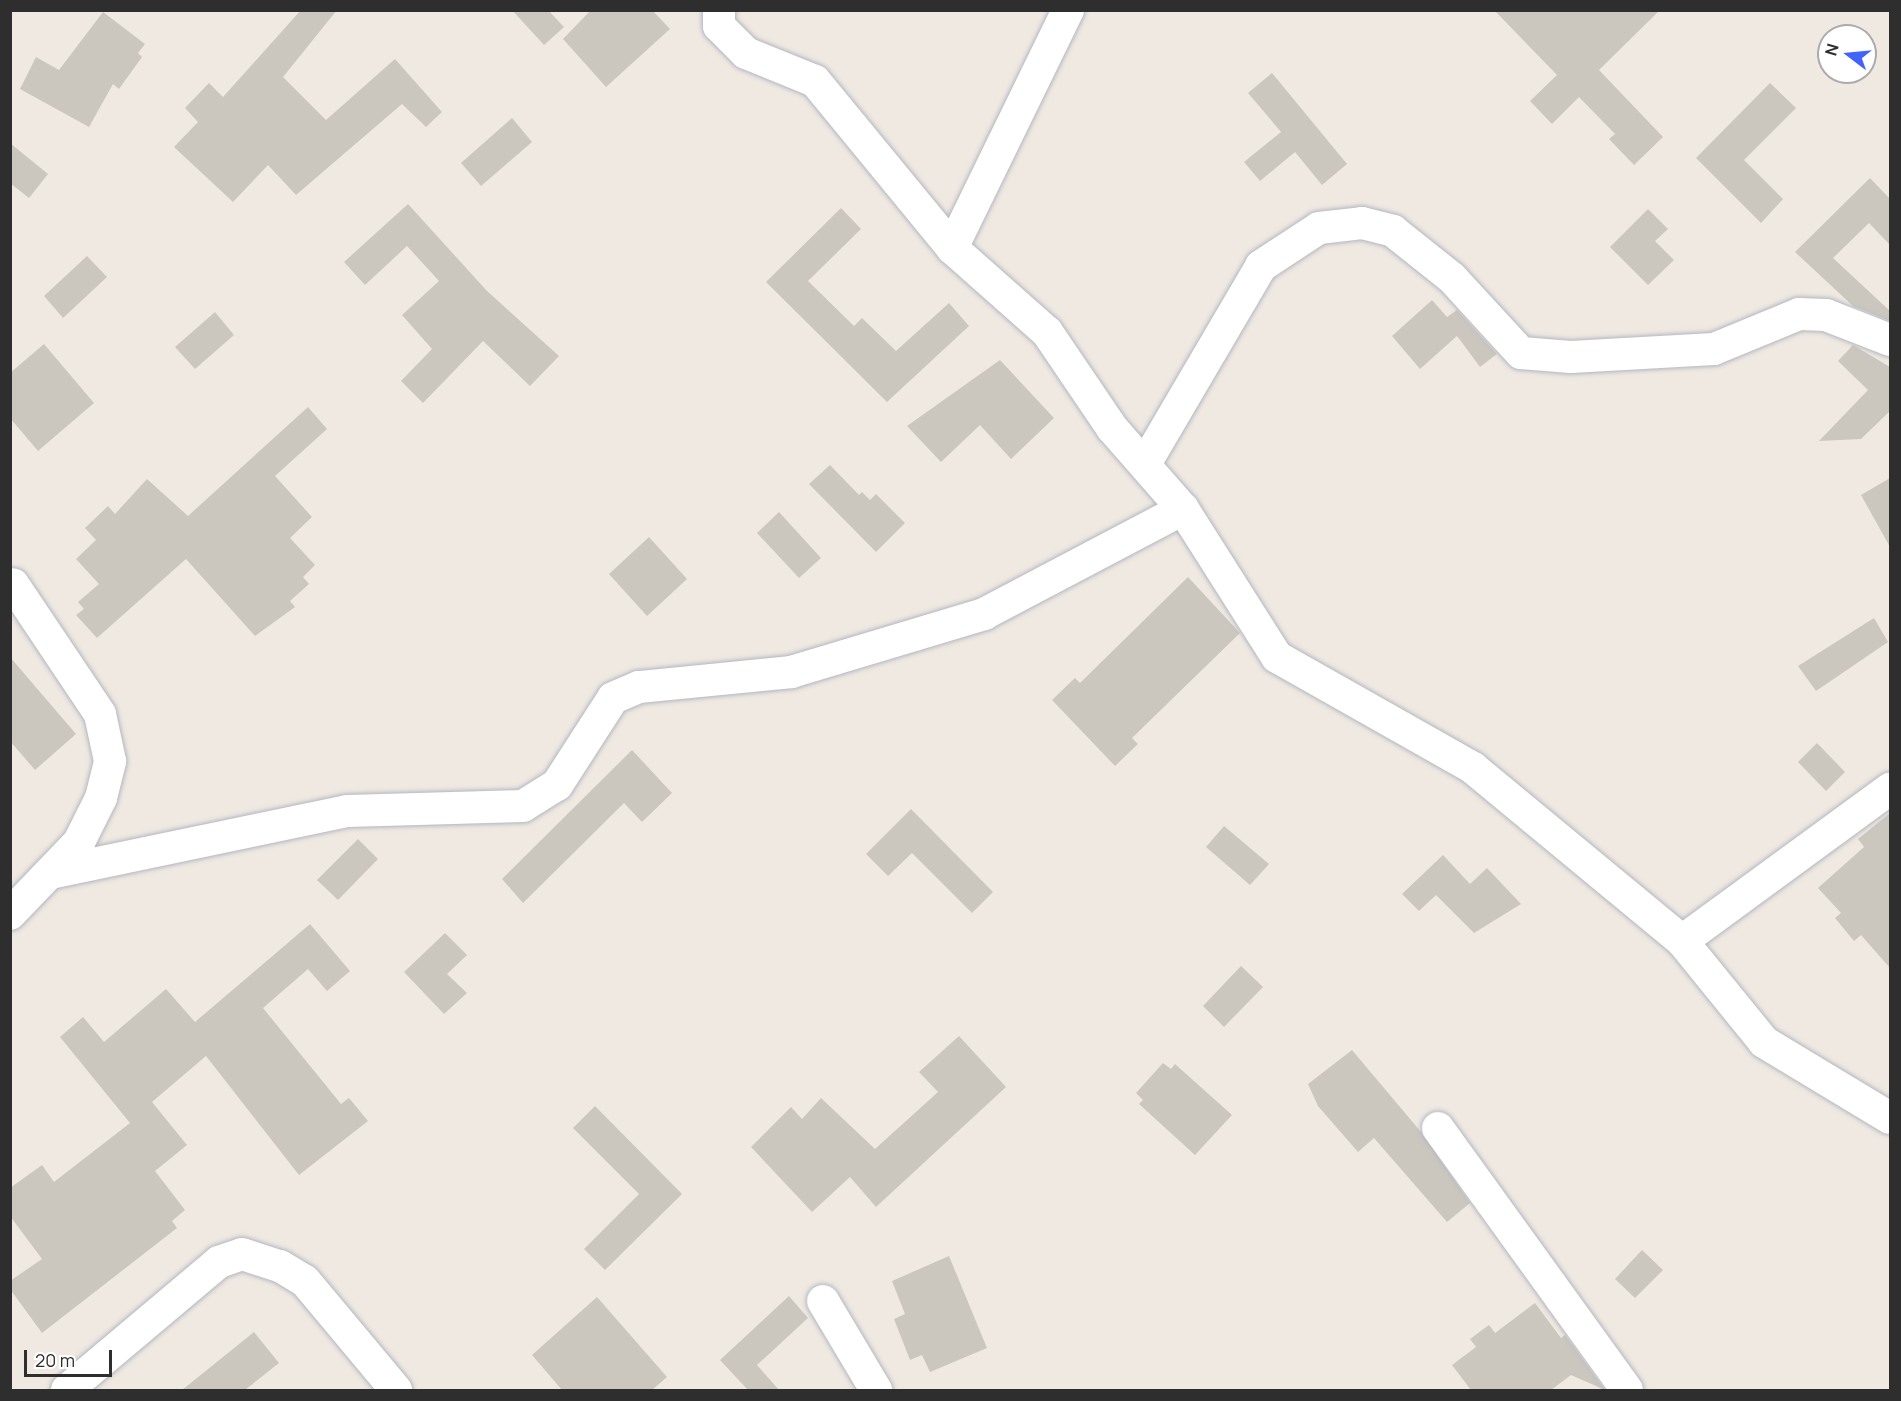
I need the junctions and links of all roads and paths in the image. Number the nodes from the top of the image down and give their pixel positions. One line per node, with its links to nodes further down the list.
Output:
1 (719, 10): 3 (street)
2 (1068, 10): 3 (street)
3 (952, 248): 5 (street)
4 (1890, 340): 5 (street)
5 (1145, 465): 6 (street)
6 (1183, 509): 9 (street); 11 (street)
7 (13, 584): 9 (street)
8 (1890, 789): 11 (street)
9 (50, 873): 10 (street)
10 (10, 914)
11 (1682, 941): 12 (street)
12 (1890, 1118)
13 (1438, 1128): 18 (street)
14 (823, 1301): 17 (street)
15 (67, 1390): 16 (street)
16 (396, 1390)
17 (876, 1390)
18 (1628, 1390)

